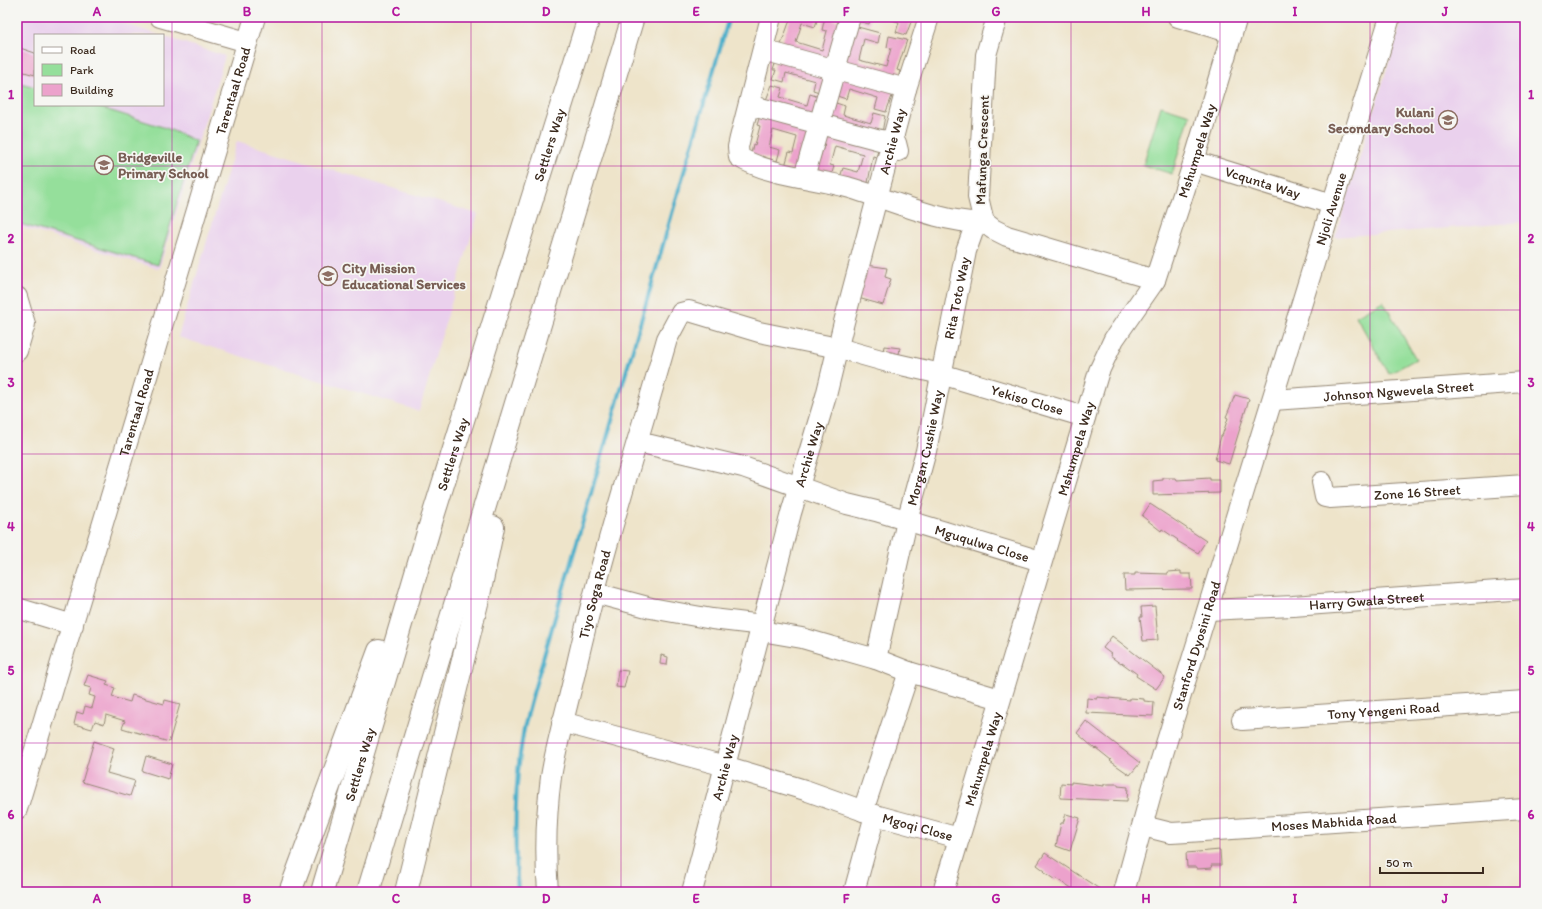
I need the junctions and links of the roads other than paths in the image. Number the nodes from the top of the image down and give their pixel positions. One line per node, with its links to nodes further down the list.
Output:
1 (160, 17): 12 (street)
2 (255, 17): 12 (street, Tarentaal Road)
3 (588, 17): 39 (highway, Settlers Way)
4 (633, 17): 32 (highway)
5 (771, 17): 13 (street)
6 (850, 17): 14 (street)
7 (929, 17): 15 (street, Archie Way)
8 (997, 17): 23 (street, Mafunga Crescent)
9 (1178, 17): 11 (street)
10 (1390, 17): 22 (street, Njoli Avenue)
11 (1235, 25): 19 (street, Mshumpela Way)
12 (247, 42): 45 (street, Tarentaal Road)
13 (763, 50): 14 (street); 16 (street)
14 (835, 69): 15 (street); 17 (street)
15 (906, 88): 18 (street, Archie Way)
16 (749, 104): 17 (street); 20 (street)
17 (819, 124): 18 (street); 20 (street)
18 (892, 141): 21 (street, Archie Way)
19 (1194, 161): 22 (street, Vcqunta Way); 24 (street, Mshumpela Way)
20 (804, 177): 21 (street)
21 (882, 198): 23 (street); 27 (street, Archie Way)
22 (1332, 204): 31 (street, Njoli Avenue)
23 (980, 222): 24 (street, Mafunga Crescent); 29 (street, Rita Toto Way)
24 (1155, 280): 33 (street, Mshumpela Way)
25 (17, 297): 28 (street)
26 (689, 311): 27 (street, Yekiso Close); 34 (street, Tiyo Soga Road)
27 (838, 348): 29 (street, Yekiso Close); 37 (street, Archie Way)
28 (17, 351)
29 (941, 374): 33 (street, Yekiso Close); 38 (street, Morgan Cushie Way)
30 (1525, 382): 31 (street, Johnson Ngwevela Street)
31 (1273, 400): 44 (street, Stanford Dyosini Road)
32 (517, 406): 61 (highway); 62 (highway)
33 (1085, 417): 40 (street, Mshumpela Way)
34 (638, 442): 37 (street, Mguqulwa Close); 42 (street, Tiyo Soga Road)
35 (1322, 482): 36 (street, Zone 16 Street)
36 (1525, 485)
37 (799, 486): 38 (street, Mguqulwa Close); 46 (street, Archie Way)
38 (915, 524): 40 (street, Mguqulwa Close); 47 (street, Morgan Cushie Way)
39 (429, 529): 59 (highway); 60 (highway, Settlers Way)
40 (1042, 563): 49 (street, Mshumpela Way)
41 (1525, 589): 44 (street, Harry Gwala Street)
42 (595, 594): 46 (street); 52 (street, Tiyo Soga Road)
43 (17, 608): 45 (street)
44 (1208, 610): 57 (street, Stanford Dyosini Road)
45 (73, 625): 54 (street, Tarentaal Road)
46 (762, 628): 47 (street); 53 (street, Archie Way)
47 (876, 659): 48 (street)
48 (909, 672): 49 (street); 56 (street)
49 (1000, 699): 58 (street, Mshumpela Way)
50 (1525, 701): 51 (street, Tony Yengeni Road)
51 (1242, 720)
52 (562, 722): 53 (street, Mgoqi Close); 63 (street, Tiyo Soga Road)
53 (725, 766): 56 (street, Mgoqi Close); 64 (street, Archie Way)
54 (17, 808)
55 (1525, 809): 57 (street, Moses Mabhida Road)
56 (869, 813): 58 (street, Mgoqi Close); 65 (street)
57 (1143, 826): 67 (street, Stanford Dyosini Road)
58 (959, 838): 66 (street, Mshumpela Way)
59 (290, 892)
60 (322, 892)
61 (368, 892)
62 (406, 892)
63 (548, 892)
64 (692, 892)
65 (854, 892)
66 (943, 892)
67 (1124, 892)

